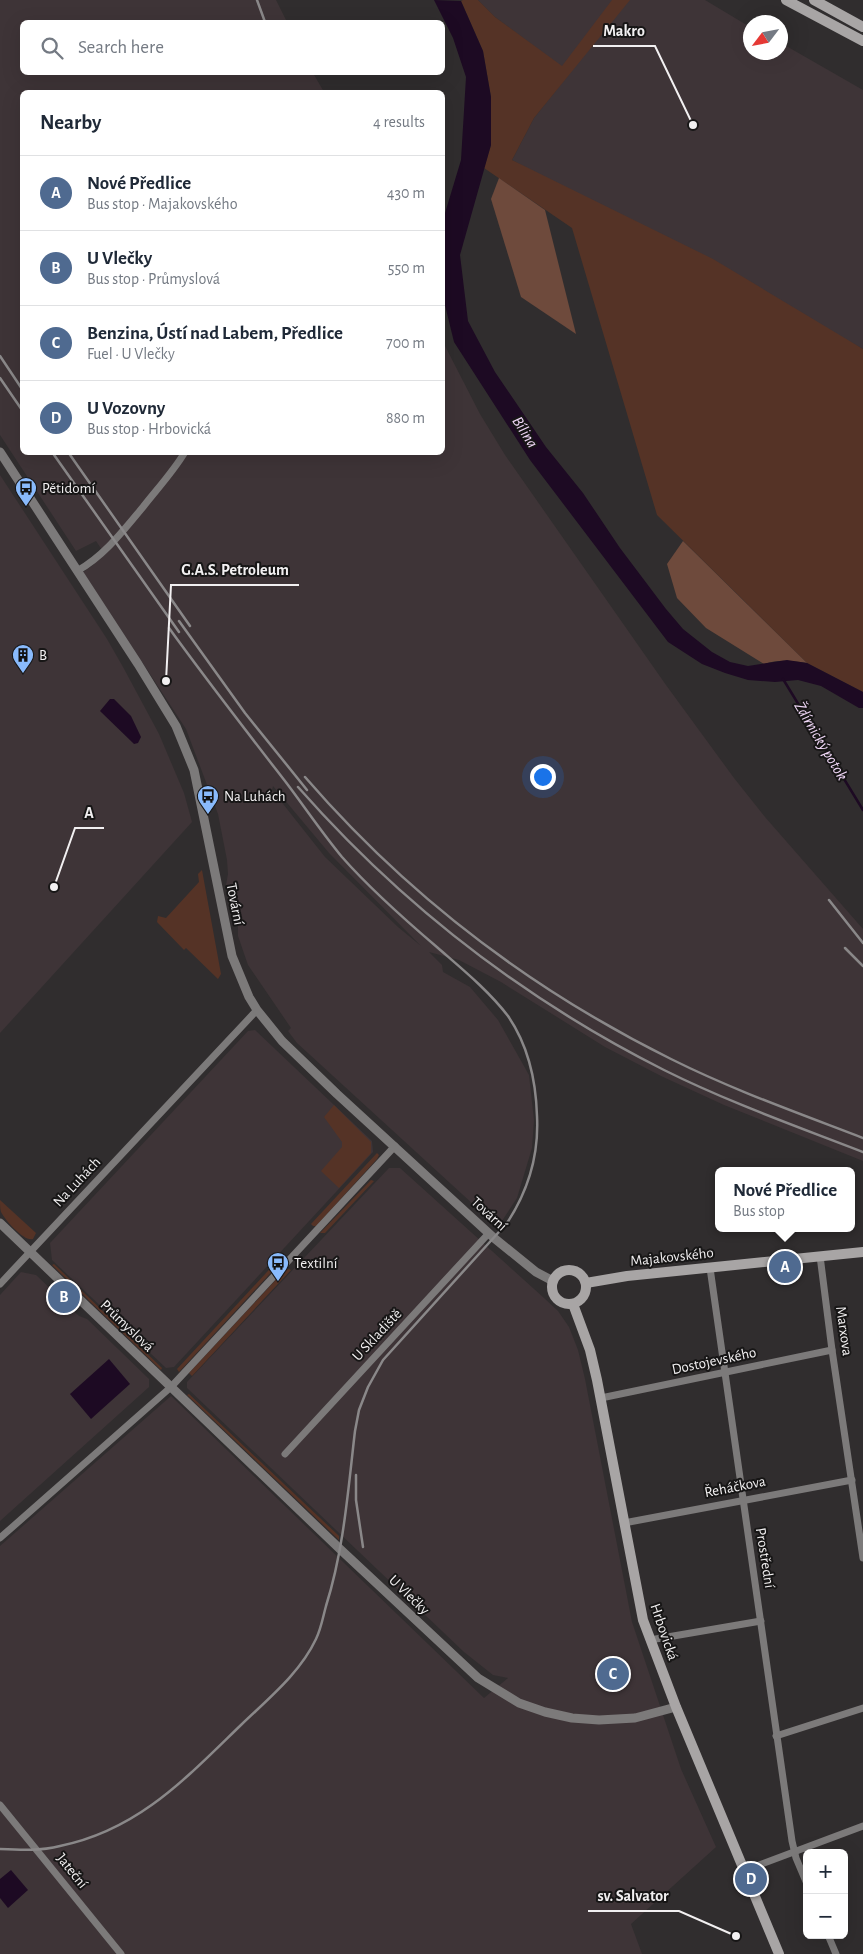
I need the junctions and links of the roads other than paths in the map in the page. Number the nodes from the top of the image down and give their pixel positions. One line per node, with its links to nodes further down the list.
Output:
1 (786, 0): 4 (main road)
2 (814, 0): 3 (main road)
3 (863, 27)
4 (863, 41)
5 (0, 452): 7 (street, Tovární)
6 (184, 455): 7 (street)
7 (77, 571): 8 (street, Tovární)
8 (257, 1010): 9 (street, Tovární); 13 (street, Na Luhách)
9 (395, 1146): 11 (street, Tovární); 23 (street)
10 (0, 1223): 13 (street, Průmyslová)
11 (489, 1233): 17 (street, Tovární); 25 (street, U Skladiště)
12 (863, 1244): 15 (main road, Majakovského)
13 (30, 1252): 19 (street, Na Luhách); 23 (street, Průmyslová)
14 (863, 1252): 15 (main road, Majakovského)
15 (820, 1256): 16 (main road, Majakovského); 21 (street, Marxova)
16 (710, 1268): 18 (main road, Majakovského); 22 (street, Prostřední)
17 (553, 1280): 18 (main road); 20 (main road)
18 (586, 1283): 20 (main road)
19 (0, 1284)
20 (573, 1304): 24 (main road, Hrbovická)
21 (832, 1350): 22 (street, Dostojevského); 26 (street, Marxova)
22 (725, 1372): 24 (street, Dostojevského); 27 (street, Prostřední)
23 (171, 1387): 29 (street); 33 (street, U Vlečky)
24 (601, 1398): 28 (main road, Hrbovická)
25 (285, 1454)
26 (852, 1480): 27 (street, Řeháčkova); 30 (street, Marxova)
27 (742, 1500): 28 (street, Řeháčkova); 31 (street, Prostřední)
28 (624, 1523): 32 (main road, Hrbovická)
29 (0, 1538)
30 (863, 1558)
31 (761, 1621): 32 (street); 35 (street, Prostřední)
32 (650, 1640): 33 (main road, Hrbovická)
33 (676, 1707): 39 (main road, Hrbovická)
34 (863, 1708): 35 (street)
35 (776, 1736): 38 (street, Prostřední)
36 (0, 1806): 42 (street, Jateční)
37 (863, 1826): 38 (street)
38 (794, 1851): 39 (street); 40 (street, Prostřední)
39 (743, 1871): 43 (main road, Hrbovická)
40 (803, 1874)
41 (830, 1939): 44 (street)
42 (122, 1954)
43 (779, 1954)
44 (836, 1954)

